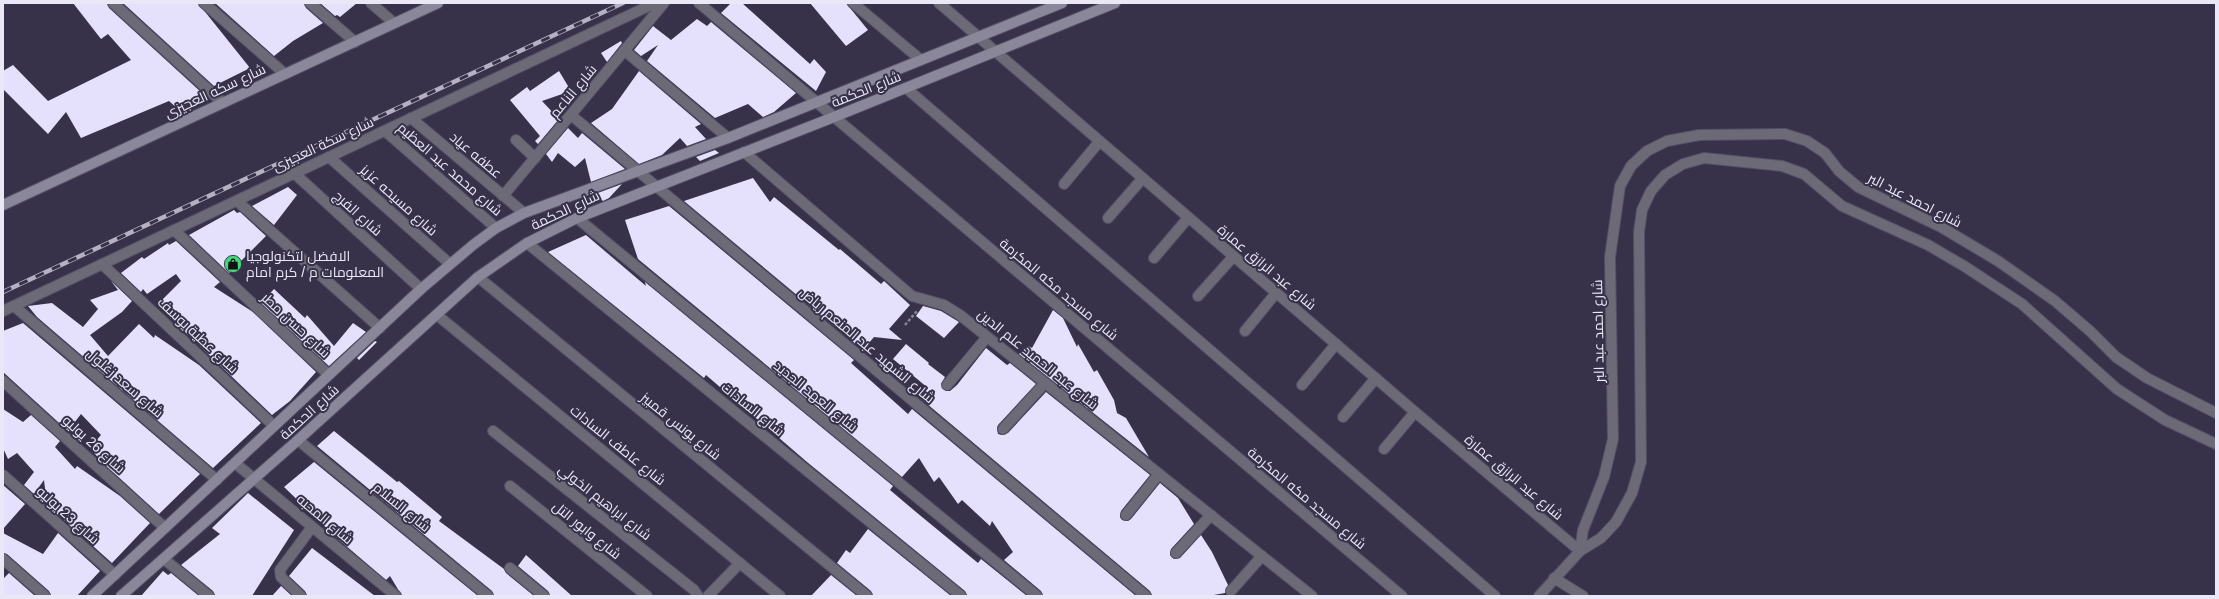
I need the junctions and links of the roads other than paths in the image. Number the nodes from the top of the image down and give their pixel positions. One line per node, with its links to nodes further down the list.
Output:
1 (113, 3): 22 (street)
2 (204, 3): 19 (street)
3 (310, 3): 15 (street)
4 (371, 3): 13 (street)
5 (438, 3): 13 (street, شارع سكه العجيزى)
6 (656, 3): 25 (street, شارع سكة العجيزى)
7 (664, 3): 16 (street, شارع الناعم)
8 (699, 3): 21 (street, شارع مسجد مكه المكرمة)
9 (853, 3): 18 (street)
10 (939, 3): 14 (street, شارع عبد الرازق عمارة)
11 (1062, 3): 14 (street, شارع الحكمة)
12 (1115, 3): 17 (street, شارع الحكمة)
13 (394, 23): 15 (street, شارع سكه العجيزى)
14 (979, 37): 17 (street, شارع عبد الرازق عمارة); 18 (street, شارع الحكمة)
15 (355, 42): 19 (street, شارع سكه العجيزى)
16 (625, 51): 23 (street, شارع الناعم); 27 (street)
17 (996, 51): 20 (street, شارع الحكمة); 29 (street, شارع عبد الرازق عمارة)
18 (921, 60): 21 (street, شارع الحكمة)
19 (285, 74): 22 (street, شارع سكه العجيزى)
20 (906, 88): 24 (street, شارع الحكمة); 116 (street)
21 (817, 102): 24 (street, شارع مسجد مكه المكرمة); 27 (street, شارع الحكمة)
22 (222, 103): 40 (street, شارع سكه العجيزى)
23 (571, 115): 32 (street, شارع الناعم); 33 (street, شارع الشهيد عبد المنعم رياض)
24 (834, 117): 30 (street, شارع الحكمة); 115 (street, شارع مسجد مكه المكرمة)
25 (411, 118): 26 (street, شارع سكة العجيزى); 38 (street, عطفه عياد)
26 (385, 130): 31 (street, شارع سكة العجيزى); 45 (street, شارع محمد عبد العظيم)
27 (728, 138): 33 (street, شارع الحكمة)
28 (516, 140): 32 (street)
29 (1099, 142): 35 (street, شارع عبد الرازق عمارة); 36 (street)
30 (744, 152): 37 (street, شارع الحكمة); 61 (street, شارع عبد الحميد علم الدين)
31 (329, 157): 34 (street, شارع سكة العجيزى); 51 (street, شارع مسيحه عزيز)
32 (535, 158): 38 (street, شارع الناعم)
33 (637, 172): 37 (street, شارع الشهيد عبد المنعم رياض); 41 (street, شارع الحكمة)
34 (294, 173): 39 (street, شارع سكة العجيزى); 53 (street, شارع الفرج)
35 (1142, 179): 43 (street); 44 (street, شارع عبد الرازق عمارة)
36 (1064, 184)
37 (655, 187): 42 (street, شارع الحكمة); 113 (street, شارع الشهيد عبد المنعم رياض)
38 (503, 196): 41 (street, عطفه عياد)
39 (237, 201): 46 (street, شارع سكة العجيزى); 59 (street)
40 (3, 205)
41 (524, 214): 45 (street, شارع الحكمة)
42 (577, 218): 47 (street, شارع الحكمة); 112 (street, شارع العهد الجديد)
43 (1108, 218)
44 (1188, 218): 48 (street, شارع عبد الرازق عمارة); 49 (street)
45 (496, 228): 51 (street, شارع الحكمة)
46 (174, 230): 50 (street, شارع سكة العجيزى); 63 (street, شارع حسن مطر)
47 (527, 243): 52 (street, شارع الحكمة); 111 (street, شارع السادات)
48 (1233, 257): 54 (street, شارع عبد الرازق عمارة); 55 (street)
49 (1154, 258)
50 (102, 264): 56 (street, شارع سكة العجيزى); 72 (street, شارع عطية يوسف)
51 (450, 264): 53 (street, شارع الحكمة)
52 (478, 277): 58 (street, شارع الحكمة); 110 (street, شارع يونس قمبيز)
53 (421, 289): 59 (street, شارع الحكمة)
54 (1276, 293): 60 (street); 62 (street, شارع عبد الرازق عمارة)
55 (1198, 296)
56 (14, 306): 57 (street, شارع سكة العجيزى); 82 (street, شارع سعد زغلول)
57 (3, 312)
58 (437, 315): 75 (street, شارع الحكمة); 93 (street, شارع عاطف السادات)
59 (380, 328): 63 (street, شارع الحكمة)
60 (1245, 330)
61 (987, 337): 66 (street, شارع عبد الحميد علم الدين); 67 (street)
62 (1336, 344): 64 (street, شارع عبد الرازق عمارة); 68 (street)
63 (328, 374): 72 (street, شارع الحكمة)
64 (1376, 378): 69 (street, شارع عبد الرازق عمارة); 71 (street)
65 (3, 381): 87 (street, شارع 26 يوليو)
66 (1045, 383): 73 (street); 79 (street, شارع عبد الحميد علم الدين)
67 (947, 385)
68 (1302, 385)
69 (1415, 412): 77 (street); 88 (street, شارع عبد الرازق عمارة)
70 (2216, 413): 88 (street, شارع احمد عبد البر)
71 (1343, 417)
72 (274, 426): 78 (street, شارع الحكمة)
73 (1003, 429)
74 (493, 431): 107 (street, شارع ابراهيم الخولي)
75 (298, 440): 81 (street, شارع الحكمة); 104 (street, شارع السلام)
76 (2216, 444): 88 (street)
77 (1384, 449)
78 (235, 463): 81 (street, شارع المحبه); 82 (street, شارع الحكمة)
79 (1159, 474): 84 (street); 85 (street, شارع عبد الحميد علم الدين)
80 (3, 475): 95 (street, شارع 23 يوليو)
81 (254, 479): 86 (street, شارع المحبه); 92 (street, شارع الحكمة)
82 (217, 480): 87 (street, شارع الحكمة)
83 (510, 486): 106 (street, شارع وابور التل)
84 (1126, 515)
85 (1211, 515): 89 (street); 90 (street, شارع عبد الحميد علم الدين)
86 (312, 527): 102 (street); 103 (street, شارع المحبه)
87 (165, 528): 95 (street, شارع الحكمة)
88 (1580, 550): 96 (street)
89 (1176, 553)
90 (1262, 556): 97 (street); 114 (street, شارع عبد الحميد علم الدين)
91 (3, 559): 99 (street)
92 (164, 559): 100 (street, شارع الحكمة); 101 (street)
93 (740, 562): 108 (street); 109 (street, شارع عاطف السادات)
94 (510, 568): 105 (street)
95 (115, 575): 98 (street, شارع الحكمة)
96 (1554, 578): 117 (street); 118 (street)
97 (1231, 592)
98 (97, 595)
99 (45, 596)
100 (121, 596)
101 (210, 596)
102 (301, 596)
103 (396, 596)
104 (488, 596)
105 (544, 596)
106 (647, 596)
107 (698, 596)
108 (708, 596)
109 (780, 596)
110 (867, 596)
111 (961, 596)
112 (1037, 596)
113 (1146, 596)
114 (1312, 596)
115 (1402, 596)
116 (1495, 596)
117 (1539, 596)
118 (1583, 596)

